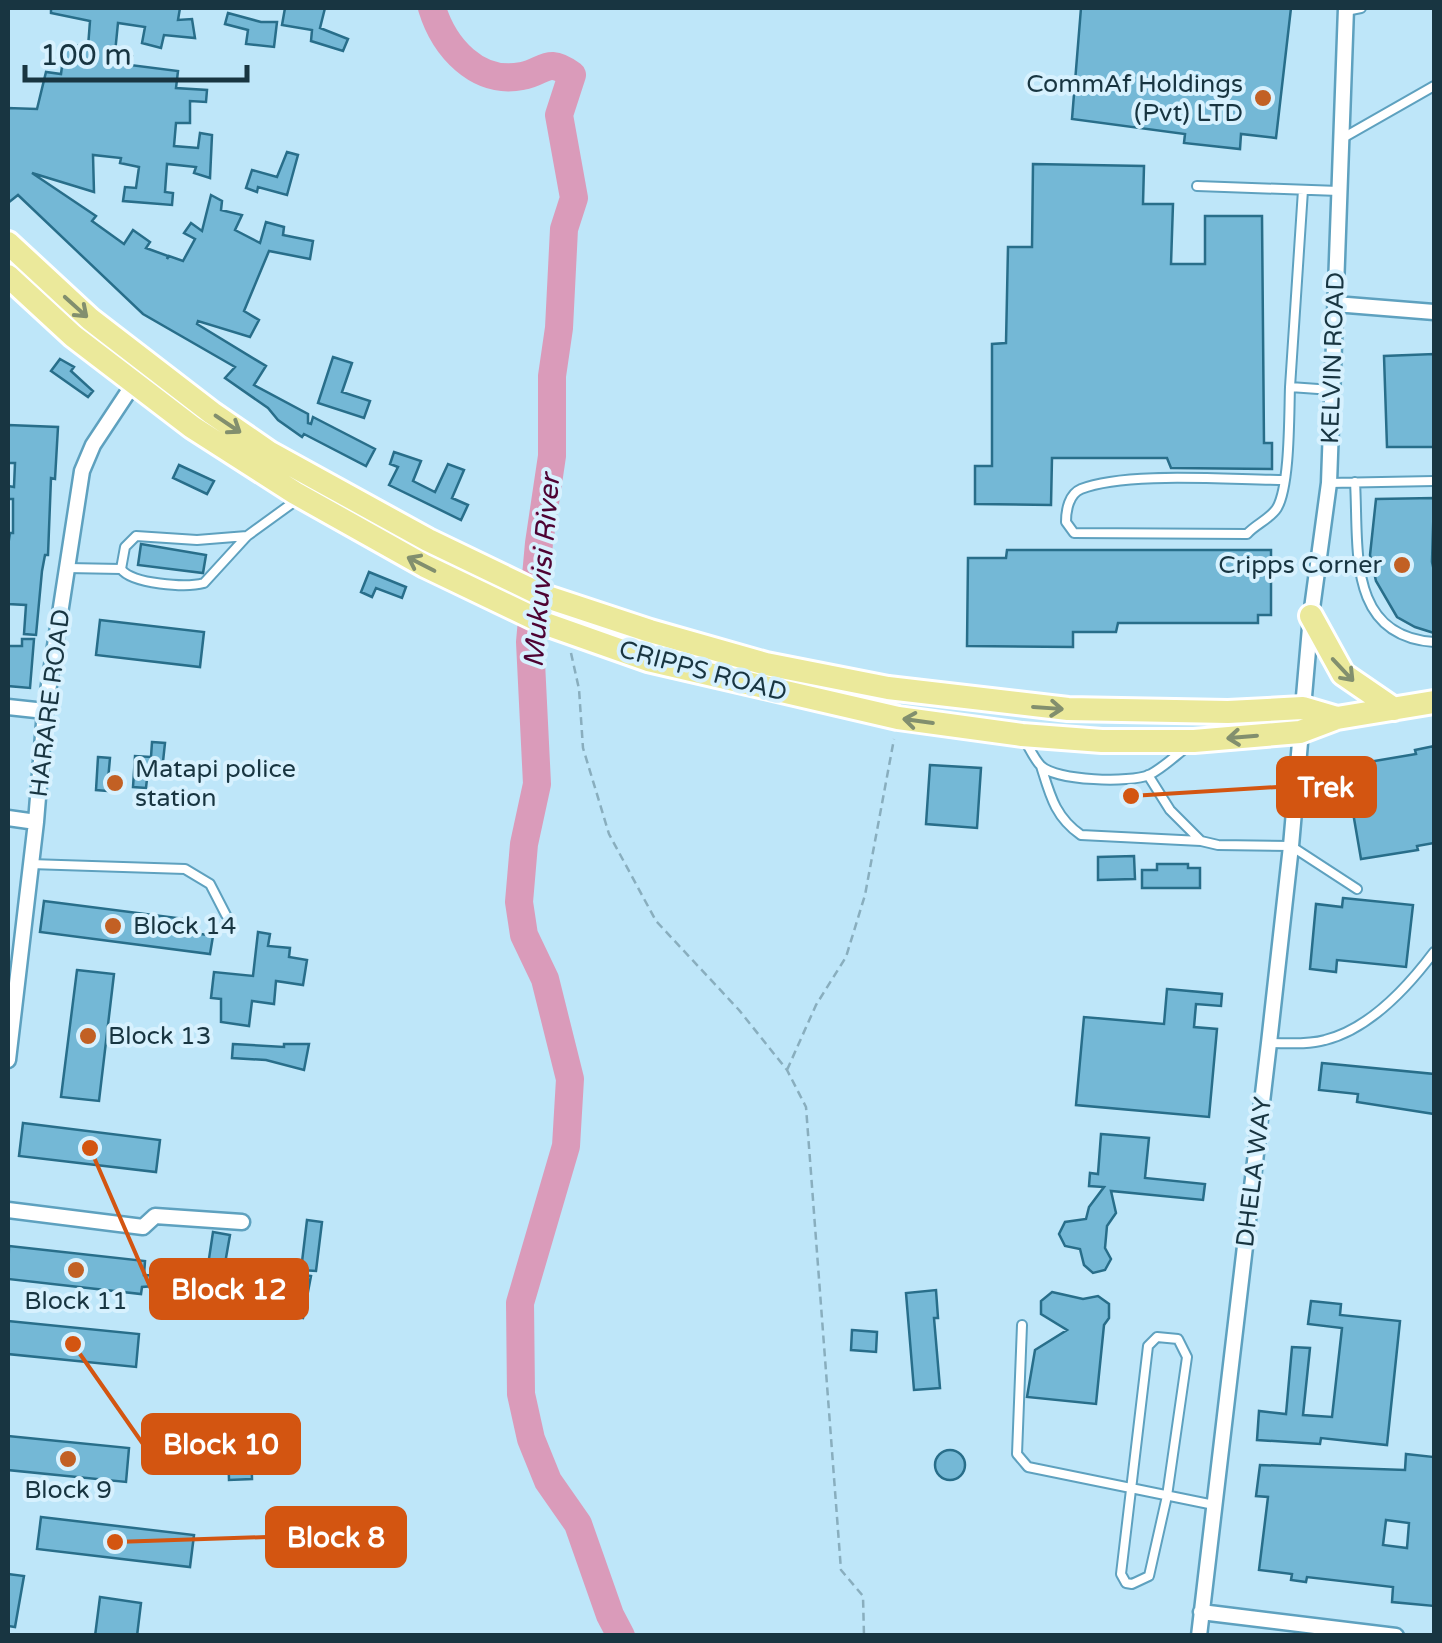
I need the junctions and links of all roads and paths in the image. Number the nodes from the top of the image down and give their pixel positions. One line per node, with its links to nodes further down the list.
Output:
1 (1351, 9): 3 (street, KELVIN ROAD)
2 (1434, 86): 3 (lane)
3 (1341, 139): 6 (street, KELVIN ROAD)
4 (1197, 186): 5 (lane)
5 (1303, 190): 6 (lane); 12 (lane)
6 (1339, 191): 9 (street, KELVIN ROAD)
7 (8, 243): 11 (main road, one-way to 11)
8 (8, 276): 11 (main road)
9 (1335, 304): 10 (street); 13 (street, KELVIN ROAD)
10 (1434, 312)
11 (141, 374): 18 (main road, CRIPPS ROAD); 20 (street, HARARE ROAD); 27 (main road, CRIPPS ROAD, one-way to 27)
12 (1290, 387): 13 (lane); 14 (lane)
13 (1332, 390): 17 (street, KELVIN ROAD)
14 (1284, 480): 14 (lane)
15 (1434, 481): 16 (lane)
16 (1355, 482): 17 (lane); 24 (lane)
17 (1329, 483): 22 (street, KELVIN ROAD)
18 (302, 497): 19 (lane); 23 (main road, CRIPPS ROAD, one-way to 18)
19 (247, 536): 21 (lane); 21 (lane)
20 (67, 568): 21 (lane); 29 (street, HARARE ROAD)
21 (120, 569)
22 (1311, 616): 27 (street, KELVIN ROAD); 28 (main road, one-way to 28)
23 (556, 628): 30 (main road, CRIPPS ROAD); 47 (path)
24 (1434, 642)
25 (1434, 702): 28 (main road, CRIPPS ROAD)
26 (8, 707): 29 (street)
27 (1303, 708): 31 (main road, CRIPPS ROAD); 32 (street, DHELA WAY)
28 (1394, 709): 31 (main road, CRIPPS ROAD)
29 (45, 711): 38 (street, HARARE ROAD)
30 (898, 718): 33 (main road, CRIPPS ROAD, one-way to 30); 47 (path)
31 (1336, 718): 32 (main road, CRIPPS ROAD)
32 (1300, 732): 34 (main road, CRIPPS ROAD, one-way to 34); 40 (street, DHELA WAY)
33 (1022, 735): 34 (main road, CRIPPS ROAD); 35 (lane)
34 (1194, 741): 36 (lane)
35 (1041, 766): 36 (lane); 39 (lane)
36 (1148, 776): 39 (lane)
37 (8, 818): 38 (street)
38 (36, 822): 41 (street, HARARE ROAD)
39 (1201, 841): 40 (lane)
40 (1291, 846): 42 (lane); 45 (street, DHELA WAY)
41 (30, 864): 43 (lane); 46 (street, HARARE ROAD)
42 (1357, 889)
43 (226, 915)
44 (1434, 952): 45 (lane)
45 (1269, 1043): 53 (street, DHELA WAY)
46 (8, 1060)
47 (787, 1070): 55 (path)
48 (8, 1210): 49 (street)
49 (242, 1222)
50 (1022, 1324): 51 (lane)
51 (1132, 1489): 52 (lane); 52 (lane); 52 (lane)
52 (1168, 1496): 53 (lane)
53 (1214, 1505): 54 (street, DHELA WAY)
54 (1201, 1612): 56 (street, DHELA WAY); 57 (street)
55 (864, 1636)
56 (1199, 1636)
57 (1396, 1636)

